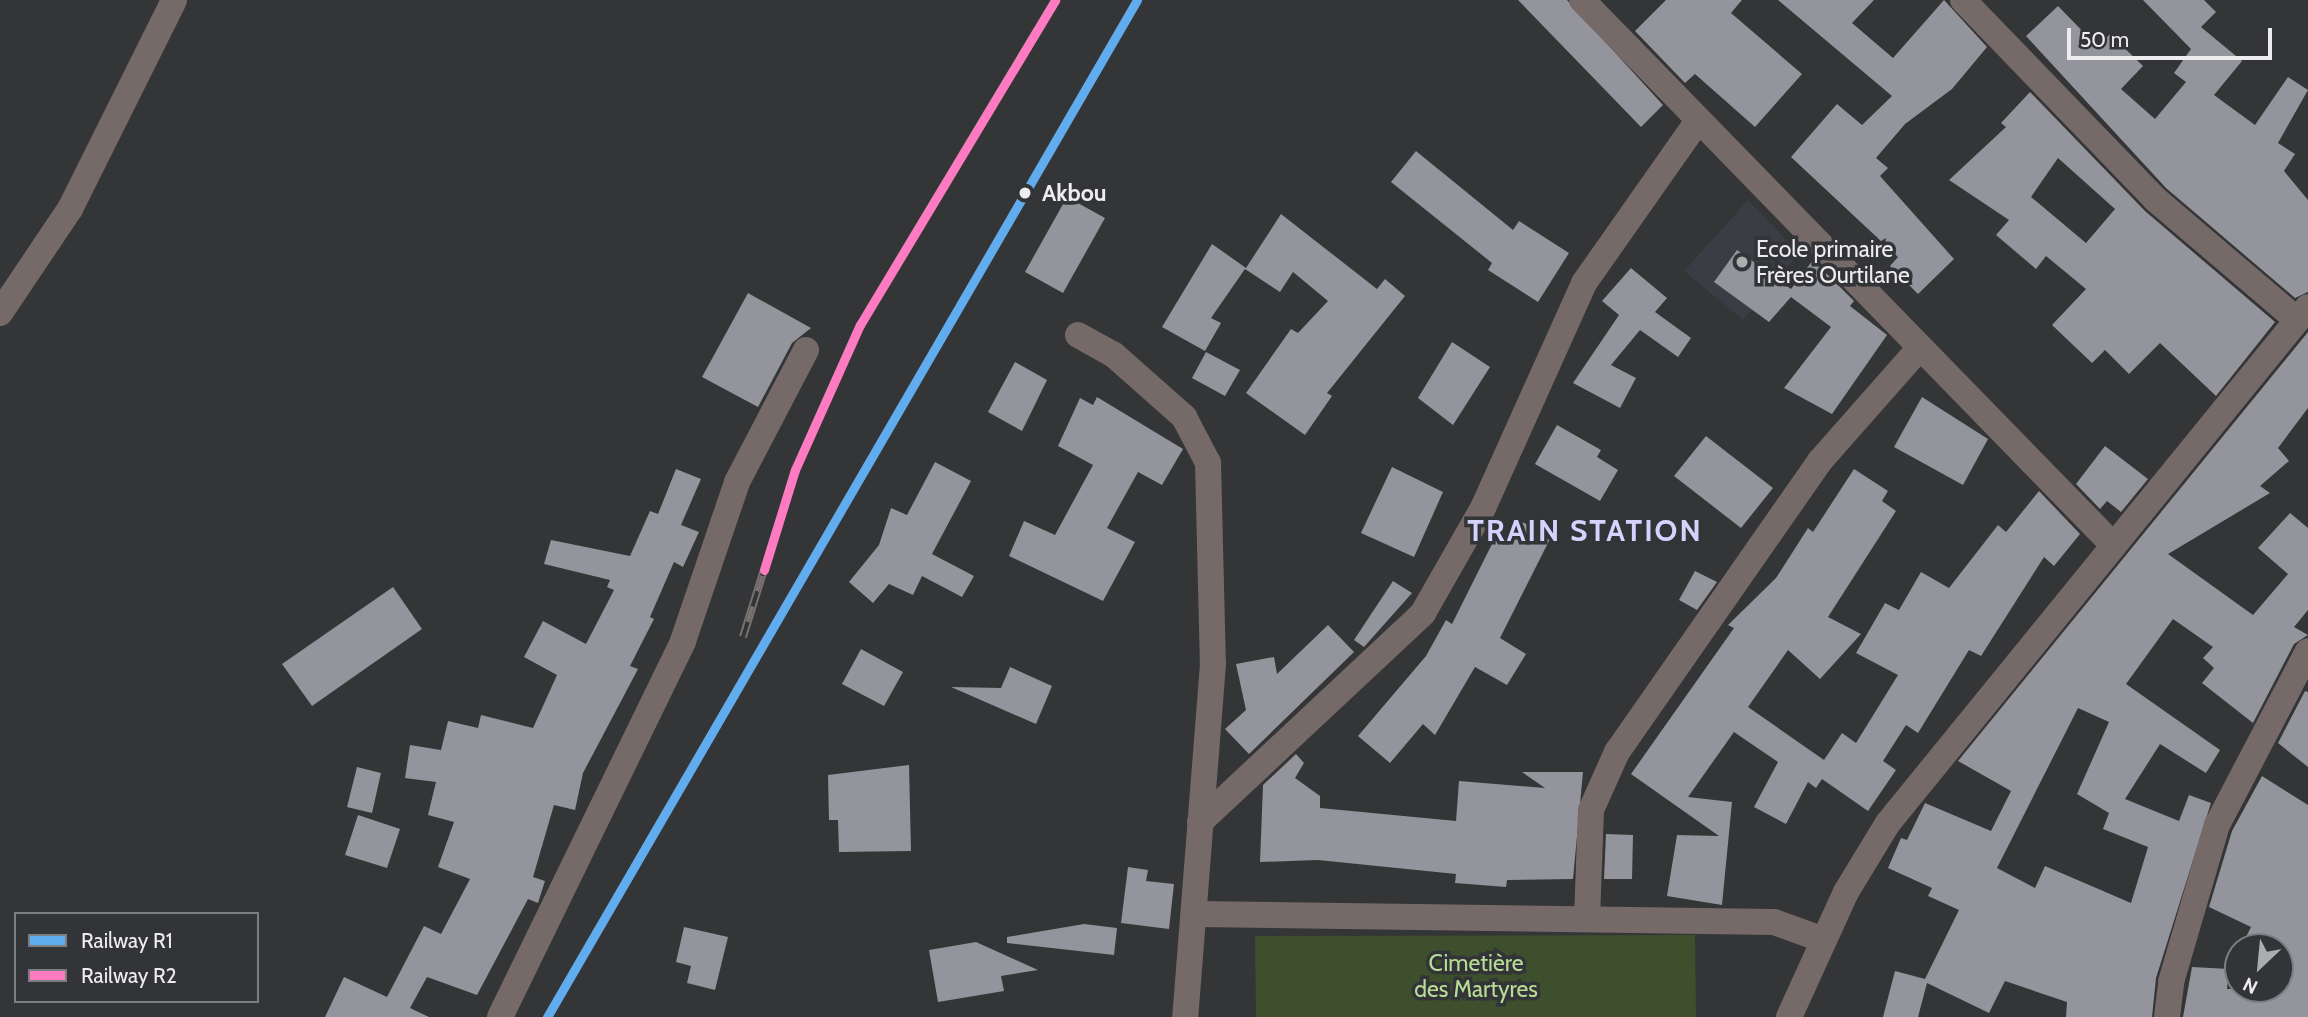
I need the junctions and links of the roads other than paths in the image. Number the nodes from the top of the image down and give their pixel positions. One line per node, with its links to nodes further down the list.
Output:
1 (174, 0): 5 (street)
2 (1582, 0): 4 (street)
3 (1963, 0): 6 (street)
4 (1697, 121): 9 (street); 12 (street)
5 (0, 313)
6 (2302, 314): 10 (street)
7 (1079, 335): 12 (street)
8 (806, 350): 16 (street)
9 (1918, 351): 10 (street); 14 (street)
10 (2114, 546): 15 (street)
11 (2308, 651): 19 (street)
12 (1200, 821): 13 (street)
13 (1196, 914): 14 (street); 17 (street)
14 (1587, 919): 15 (street)
15 (1824, 940): 18 (street)
16 (500, 1017)
17 (1185, 1017)
18 (1789, 1017)
19 (2167, 1017)

